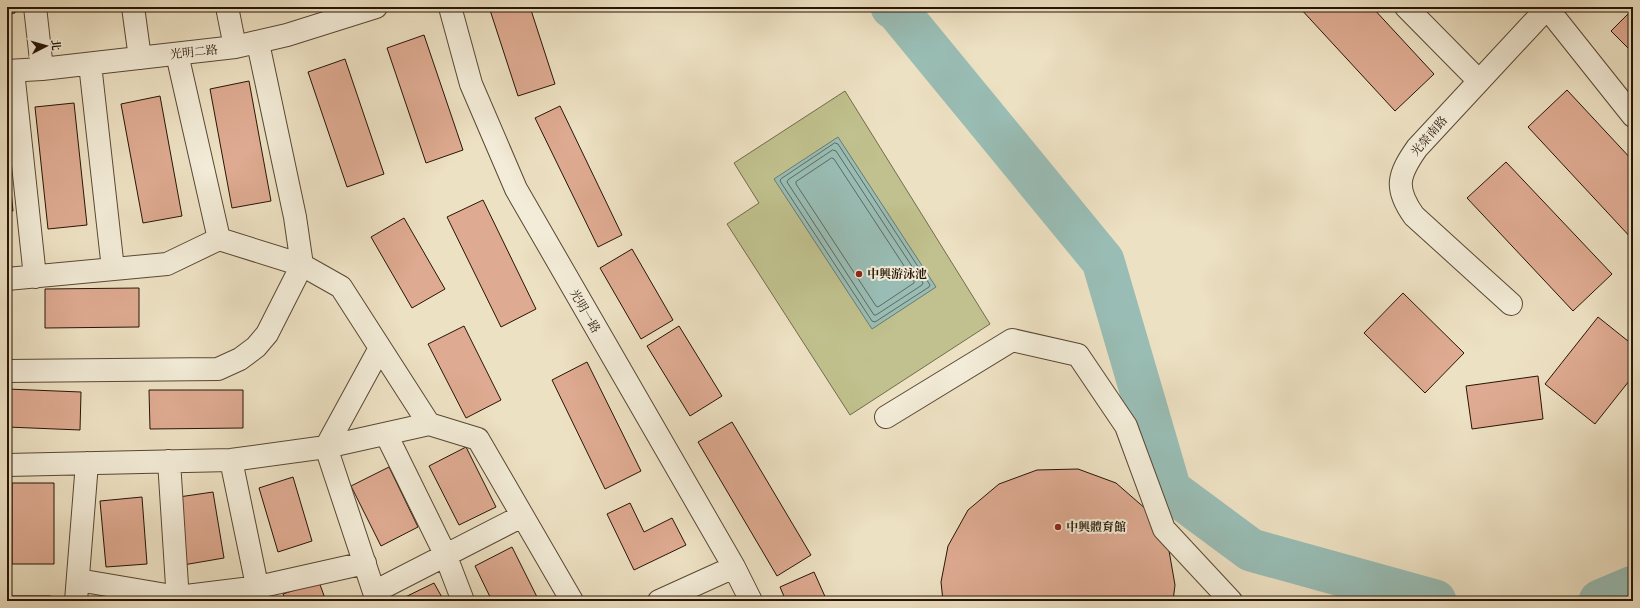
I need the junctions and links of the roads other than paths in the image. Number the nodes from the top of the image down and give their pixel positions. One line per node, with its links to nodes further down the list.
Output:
1 (35, 7): 14 (street)
2 (133, 7): 12 (street)
3 (227, 7): 10 (street)
4 (376, 7): 8 (street, 光明二路)
5 (450, 7): 37 (street, 光明一路)
6 (1406, 7): 16 (street)
7 (1547, 8): 16 (street, 光榮南路); 17 (street)
8 (324, 15): 9 (street, 光明二路)
9 (258, 42): 10 (street, 光明二路); 19 (street)
10 (235, 47): 11 (street, 光明二路)
11 (177, 54): 12 (street, 光明二路); 18 (street)
12 (140, 58): 13 (street, 光明二路)
13 (90, 64): 14 (street, 光明二路); 20 (street)
14 (42, 68): 15 (street, 光明二路)
15 (10, 71): 21 (street)
16 (1478, 81): 23 (street, 光榮南路)
17 (1633, 116)
18 (219, 239): 19 (street); 20 (street)
19 (302, 264): 24 (street); 25 (street)
20 (113, 269): 21 (street)
21 (35, 277): 22 (street)
22 (7, 280)
23 (1511, 304)
24 (380, 348): 27 (street); 29 (street)
25 (7, 370)
26 (886, 417): 47 (street)
27 (429, 424): 28 (street); 34 (street)
28 (386, 434): 29 (street); 35 (street)
29 (326, 447): 30 (street); 36 (street)
30 (231, 460): 31 (street); 39 (street)
31 (169, 462): 32 (street); 41 (street)
32 (87, 463): 33 (street); 38 (street)
33 (7, 465)
34 (522, 516): 35 (street); 44 (street)
35 (445, 554): 40 (street); 43 (street)
36 (365, 563): 39 (street); 40 (street)
37 (734, 567): 45 (street); 46 (street, 光明一路)
38 (78, 580): 41 (street); 42 (street)
39 (259, 594): 41 (street)
40 (376, 596)
41 (178, 599)
42 (76, 601)
43 (463, 601)
44 (572, 601)
45 (659, 601)
46 (751, 601)
47 (1230, 601)

